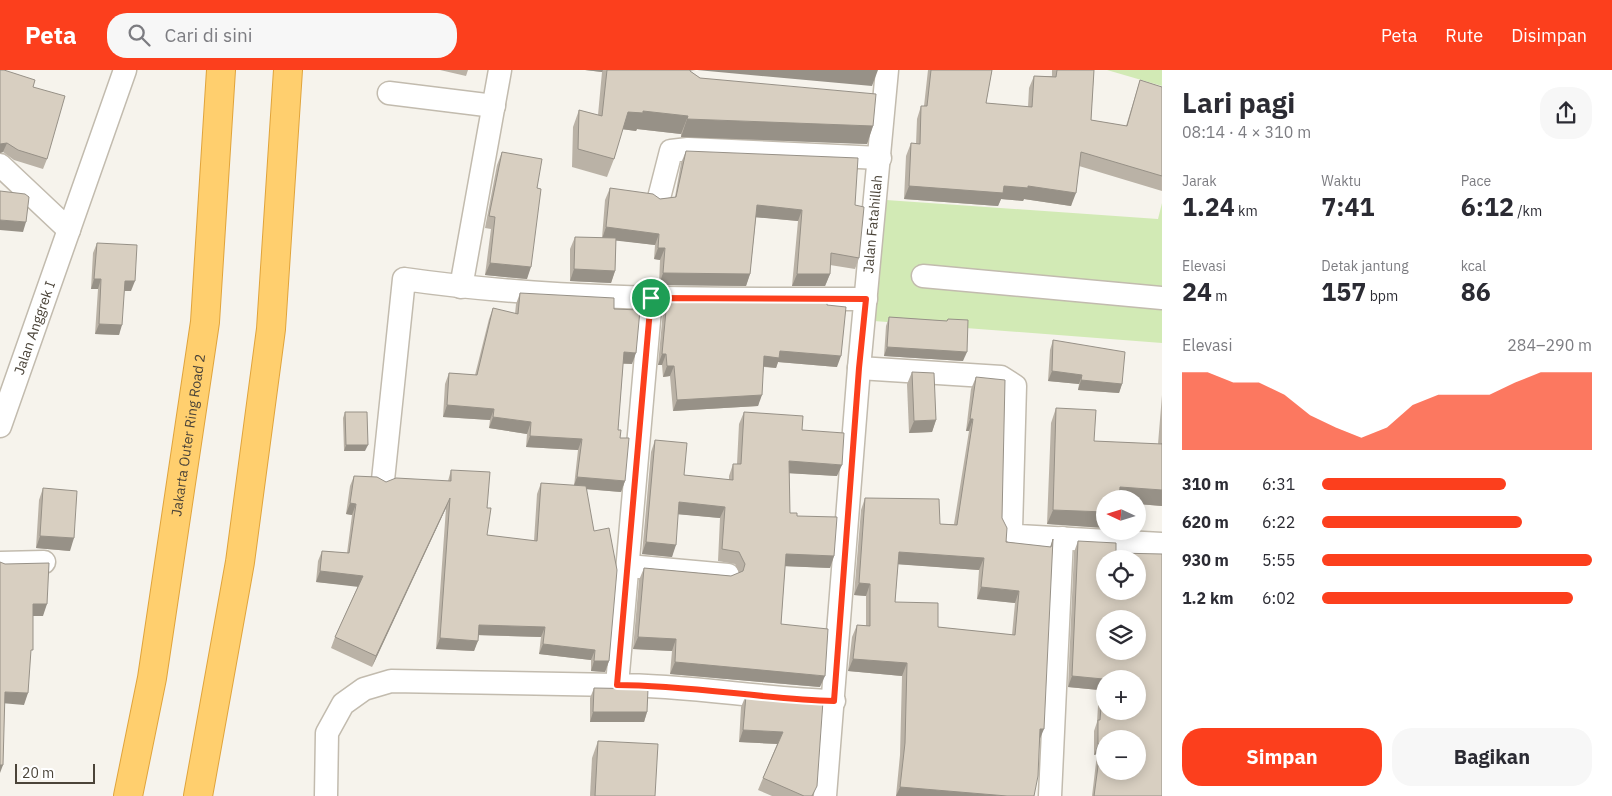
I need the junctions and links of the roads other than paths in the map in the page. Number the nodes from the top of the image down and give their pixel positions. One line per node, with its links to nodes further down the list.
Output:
1 (125, 70): 11 (street, Jalan Anggrek I)
2 (221, 70): 28 (highway, Jakarta Outer Ring Road 2)
3 (288, 70): 29 (highway)
4 (500, 70): 7 (street)
5 (886, 70): 8 (street, Jalan Fatahillah)
6 (388, 93): 7 (street)
7 (494, 106): 13 (street)
8 (880, 158): 10 (street); 16 (street, Jalan Fatahillah)
9 (0, 165): 11 (street)
10 (659, 198)
11 (69, 230): 18 (street, Jalan Anggrek I)
12 (923, 276): 15 (street)
13 (461, 287): 14 (street); 19 (street)
14 (651, 298): 16 (street); 24 (street)
15 (1162, 298)
16 (866, 299): 17 (street, Jalan Fatahillah)
17 (859, 368): 20 (street); 27 (street, Jalan Fatahillah)
18 (0, 426)
19 (383, 480)
20 (1062, 538): 21 (street); 32 (street)
21 (1162, 544)
22 (44, 562): 23 (street)
23 (0, 563)
24 (628, 566): 25 (street); 26 (street)
25 (728, 575)
26 (617, 685): 27 (street); 30 (street)
27 (834, 701): 31 (street, Jalan Fatahillah)
28 (128, 796)
29 (198, 796)
30 (326, 796)
31 (825, 796)
32 (1050, 796)

